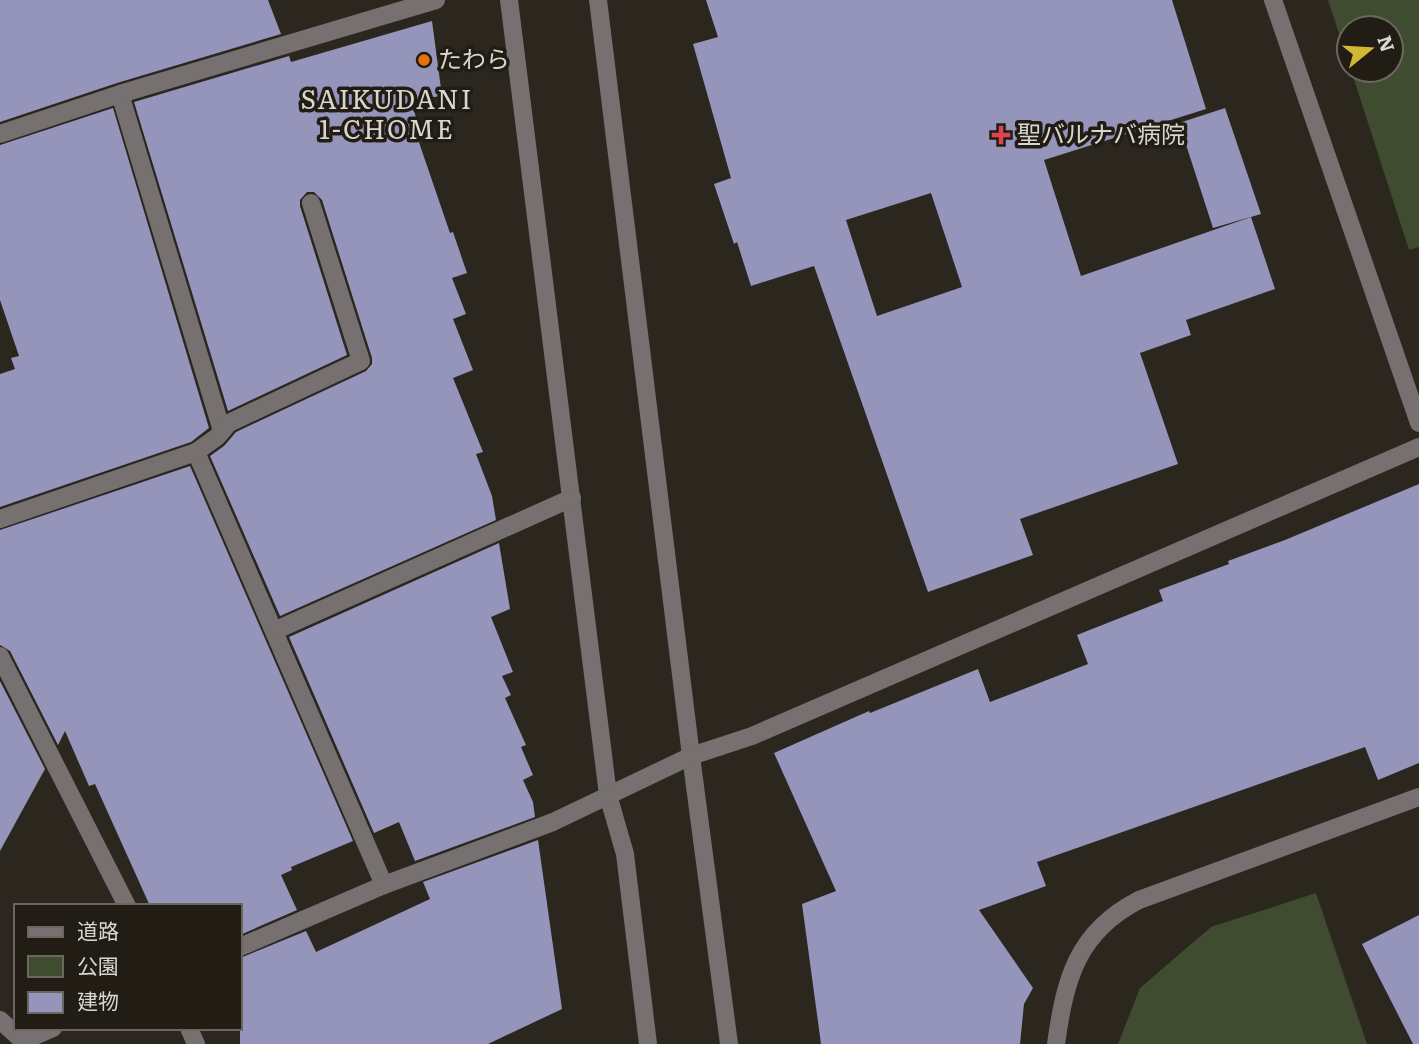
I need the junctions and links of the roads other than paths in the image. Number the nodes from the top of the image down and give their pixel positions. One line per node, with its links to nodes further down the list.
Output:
1 (436, 0): 5 (street)
2 (509, 0): 12 (street)
3 (598, 0): 16 (street)
4 (1273, 0): 8 (street)
5 (120, 94): 6 (street); 9 (street)
6 (0, 134)
7 (311, 203): 9 (street)
8 (1419, 423)
9 (222, 431): 11 (street)
10 (1419, 447): 16 (street)
11 (196, 452): 13 (street); 14 (street)
12 (572, 498): 14 (street); 17 (street)
13 (0, 519)
14 (274, 631): 19 (street)
15 (0, 656): 20 (street)
16 (691, 756): 17 (street); 25 (street)
17 (608, 796): 19 (street); 24 (street)
18 (1419, 797): 26 (street)
19 (384, 885): 21 (street)
20 (126, 904)
21 (242, 946)
22 (0, 1020): 23 (street)
23 (48, 1030)
24 (648, 1044)
25 (729, 1044)
26 (1056, 1044)

